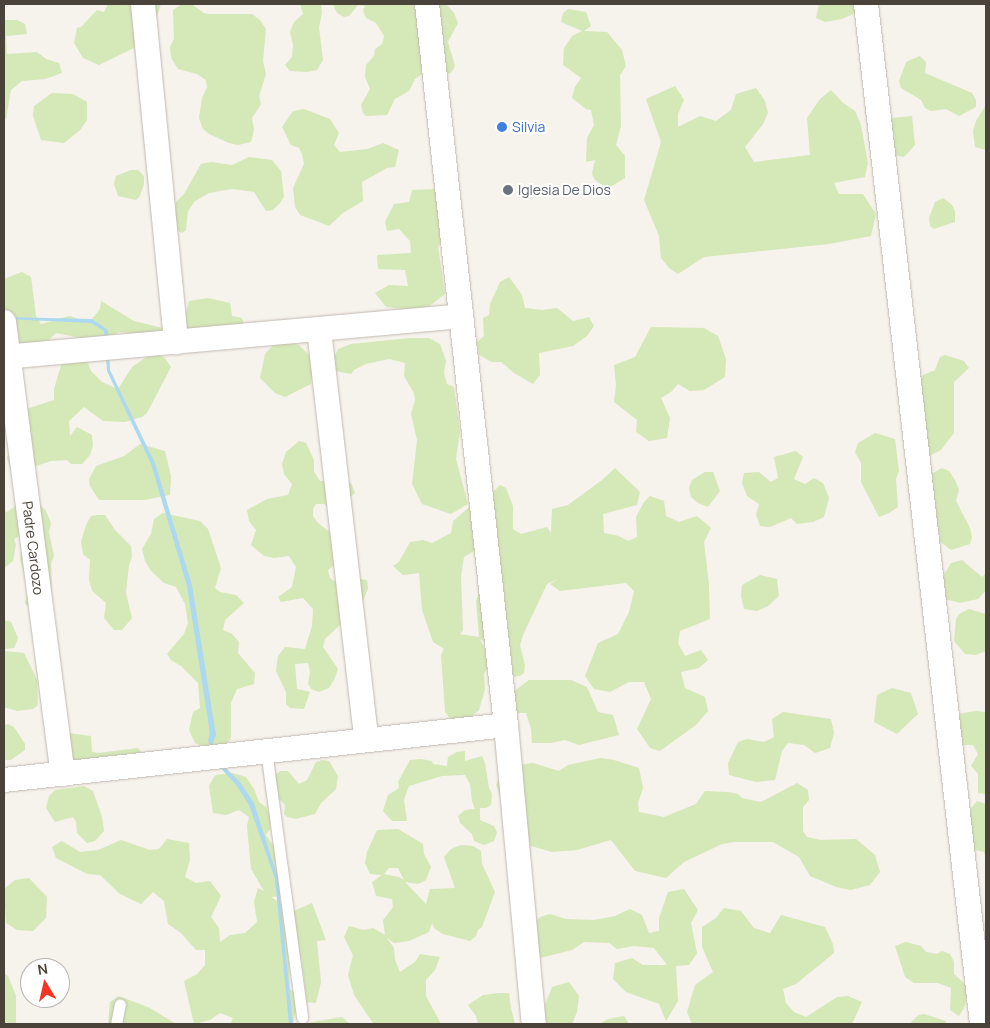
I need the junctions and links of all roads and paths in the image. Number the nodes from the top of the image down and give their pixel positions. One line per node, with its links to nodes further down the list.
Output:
1 (143, 4): 7 (street)
2 (427, 4): 4 (street)
3 (866, 4): 18 (street)
4 (461, 316): 6 (street); 9 (street)
5 (4, 322): 8 (street, Padre Cardozo)
6 (319, 330): 7 (street); 10 (street)
7 (176, 342): 8 (street)
8 (6, 357): 12 (street, Padre Cardozo)
9 (506, 725): 10 (street); 17 (street)
10 (366, 739): 11 (street)
11 (266, 750): 12 (street); 15 (lane)
12 (62, 774): 13 (street)
13 (4, 780)
14 (120, 1004): 16 (lane)
15 (302, 1018)
16 (116, 1024)
17 (534, 1024)
18 (982, 1024)

